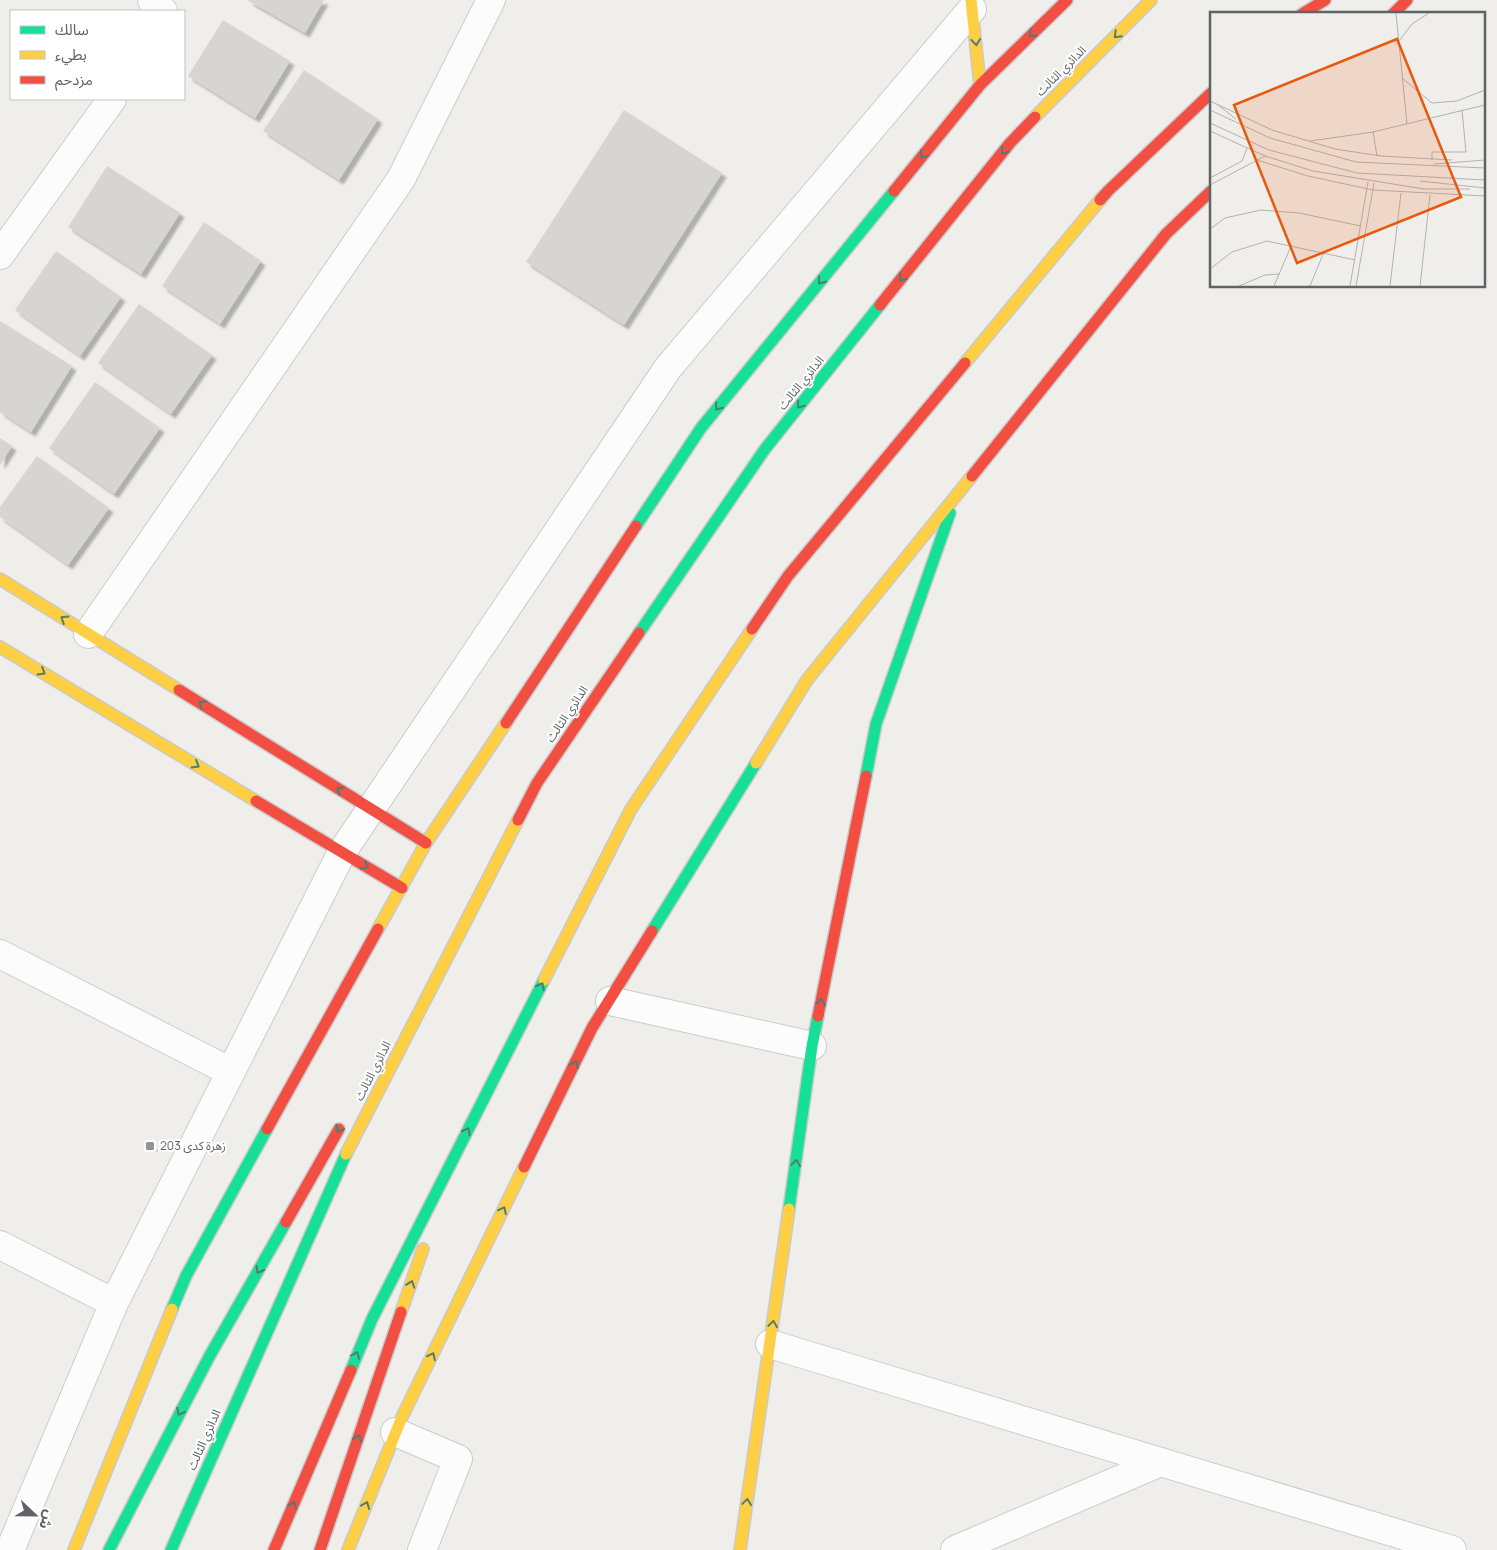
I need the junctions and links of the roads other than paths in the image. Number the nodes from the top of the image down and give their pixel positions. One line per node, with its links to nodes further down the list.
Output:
1 (152, 0): 9 (street)
2 (491, 0): 20 (street)
3 (1067, 0): 13 (main road, one-way to 13)
4 (1151, 0): 22 (main road, الدائري الثالث, one-way to 22)
5 (1309, 0): 10 (main road)
6 (1325, 0): 11 (main road)
7 (1407, 0): 12 (main road)
8 (972, 4): 13 (main road, one-way to 13); 23 (street)
9 (163, 10)
10 (1296, 12)
11 (1305, 12)
12 (1395, 12)
13 (980, 84): 24 (main road, one-way to 24)
14 (1210, 94): 33 (main road, one-way to 14)
15 (111, 100): 17 (street)
16 (1210, 191): 18 (main road)
17 (0, 255)
18 (956, 494): 28 (main road); 30 (main road, one-way to 18)
19 (0, 579): 20 (main road, one-way to 19)
20 (88, 634): 23 (main road, one-way to 20)
21 (0, 647): 25 (main road, one-way to 25)
22 (537, 783): 29 (main road); 42 (main road, الدائري الثالث)
23 (371, 809): 24 (main road); 25 (street)
24 (426, 843): 26 (main road)
25 (342, 852): 26 (main road, one-way to 26); 31 (street)
26 (402, 888): 40 (main road)
27 (0, 954): 31 (street)
28 (610, 1000): 30 (street); 37 (main road, one-way to 28)
29 (410, 1005)
30 (812, 1046): 36 (main road, one-way to 30)
31 (231, 1072): 35 (street)
32 (346, 1117): 41 (main road, one-way to 41)
33 (455, 1155): 43 (main road, one-way to 33); 44 (main road, one-way to 33)
34 (0, 1245): 35 (street)
35 (114, 1303): 39 (street)
36 (770, 1344): 38 (street); 47 (main road, one-way to 36)
37 (396, 1432): 45 (main road, one-way to 37); 46 (street)
38 (1161, 1462): 48 (street); 49 (street)
39 (10, 1550)
40 (74, 1550)
41 (109, 1550)
42 (171, 1550)
43 (274, 1550)
44 (320, 1550)
45 (348, 1550)
46 (422, 1550)
47 (740, 1550)
48 (955, 1550)
49 (1452, 1550)

